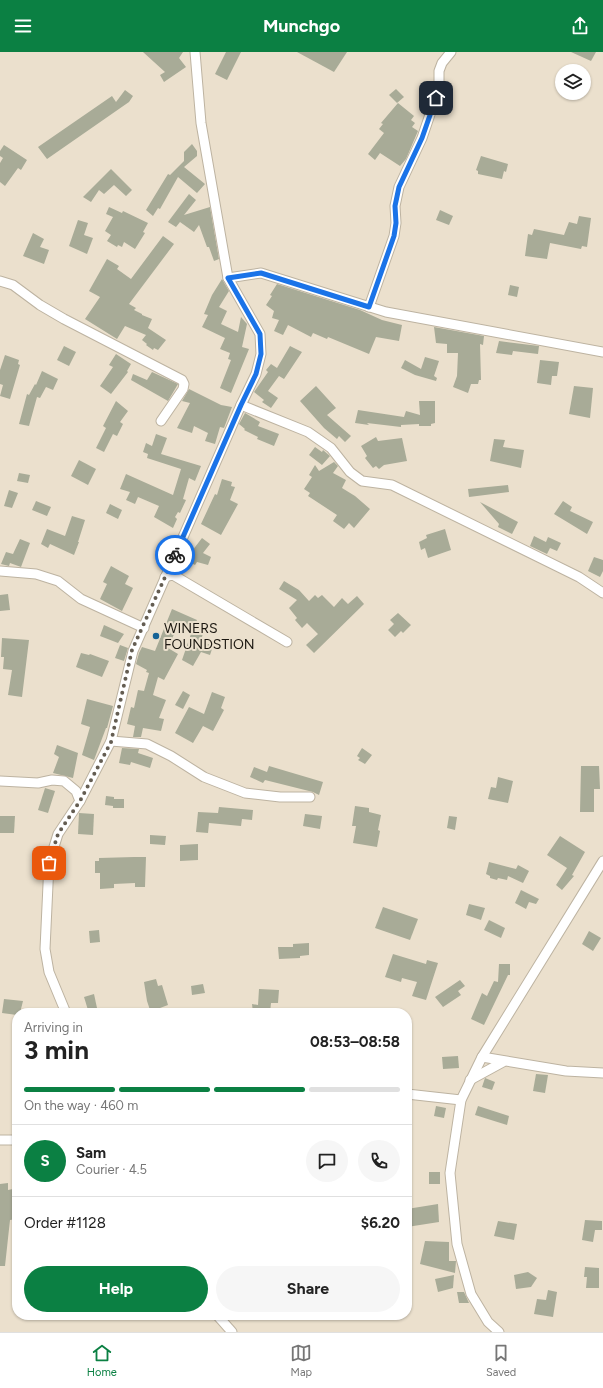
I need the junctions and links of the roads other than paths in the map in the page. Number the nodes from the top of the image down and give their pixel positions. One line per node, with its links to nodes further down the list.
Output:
1 (195, 52): 3 (street)
2 (451, 52): 5 (street)
3 (228, 278): 5 (street); 7 (street)
4 (0, 281): 8 (street)
5 (369, 307): 6 (street)
6 (603, 352)
7 (241, 405): 10 (street); 11 (street)
8 (161, 421)
9 (0, 572): 12 (street)
10 (165, 577): 12 (street); 13 (street)
11 (603, 593)
12 (144, 628): 14 (street)
13 (287, 642)
14 (111, 742): 16 (street); 17 (street)
15 (0, 781): 17 (street)
16 (310, 797)
17 (80, 801): 19 (street)
18 (603, 861): 20 (street)
19 (64, 1008)
20 (482, 1057): 21 (street); 23 (street)
21 (503, 1062): 22 (street); 23 (street)
22 (603, 1073)
23 (470, 1080): 25 (street)
24 (412, 1095): 25 (street)
25 (461, 1100): 30 (street)
26 (0, 1140): 27 (street)
27 (12, 1140)
28 (221, 1320): 29 (street)
29 (232, 1332)
30 (499, 1332)

